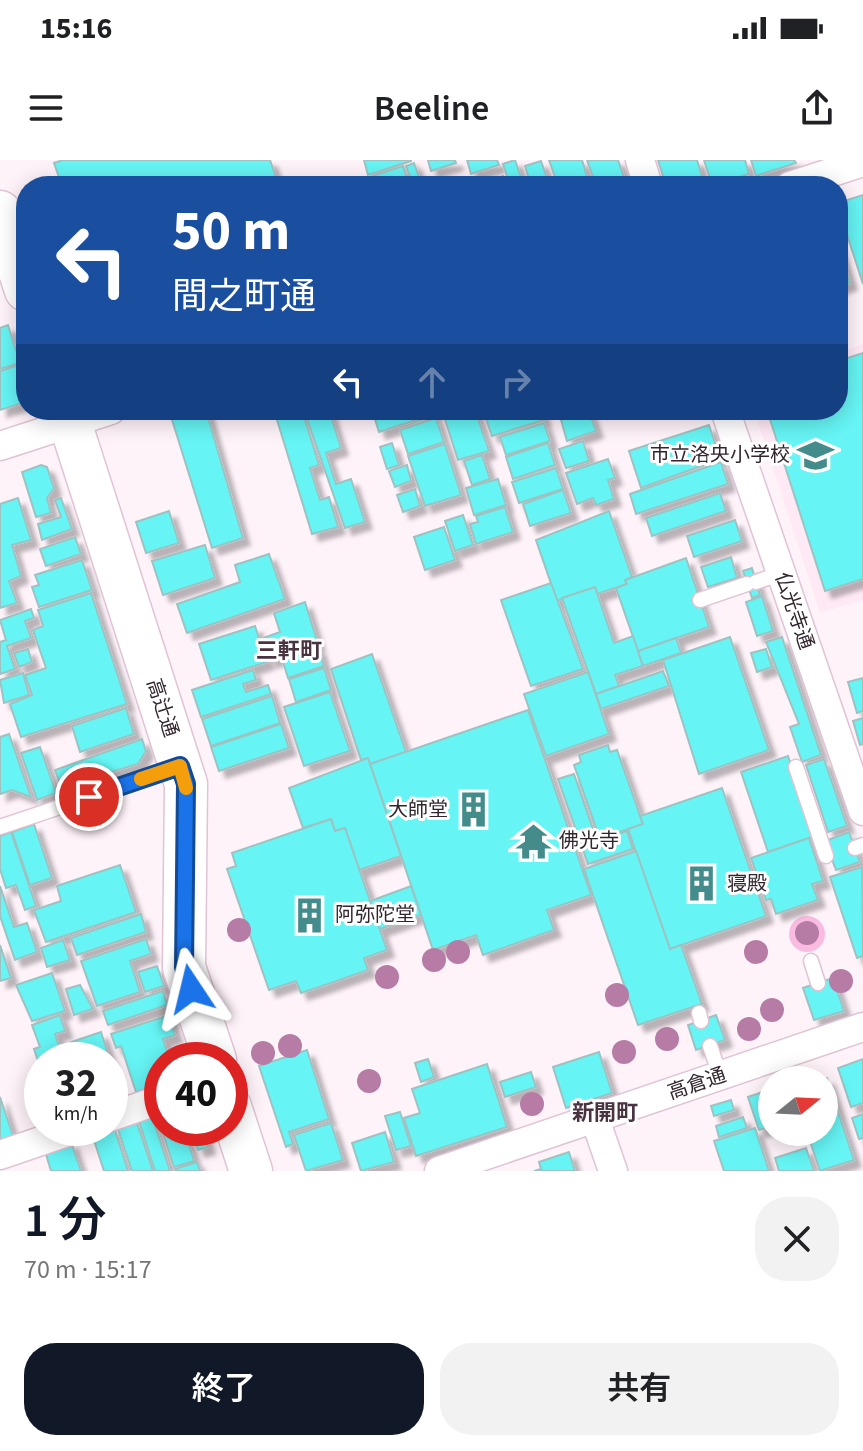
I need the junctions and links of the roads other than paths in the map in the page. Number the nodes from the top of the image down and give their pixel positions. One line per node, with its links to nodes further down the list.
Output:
1 (863, 162): 2 (street)
2 (820, 176)
3 (0, 212): 4 (street)
4 (16, 260)
5 (61, 420): 8 (street)
6 (69, 420): 11 (street, 高辻通)
7 (727, 420): 9 (street, 仏光寺通)
8 (0, 446)
9 (762, 580): 10 (lane); 13 (street, 仏光寺通)
10 (700, 600)
11 (180, 766): 14 (lane); 19 (street, 高辻通)
12 (796, 767): 15 (lane)
13 (863, 811)
14 (0, 827)
15 (824, 855)
16 (811, 961): 17 (lane)
17 (818, 983)
18 (863, 1027): 21 (street, 高倉通)
19 (209, 1042)
20 (710, 1046): 21 (lane)
21 (720, 1075): 22 (street, 高倉通)
22 (595, 1119): 27 (street, 高倉通); 28 (street)
23 (26, 1146): 25 (street)
24 (243, 1146): 26 (street)
25 (0, 1155)
26 (251, 1171)
27 (439, 1171)
28 (613, 1171)

